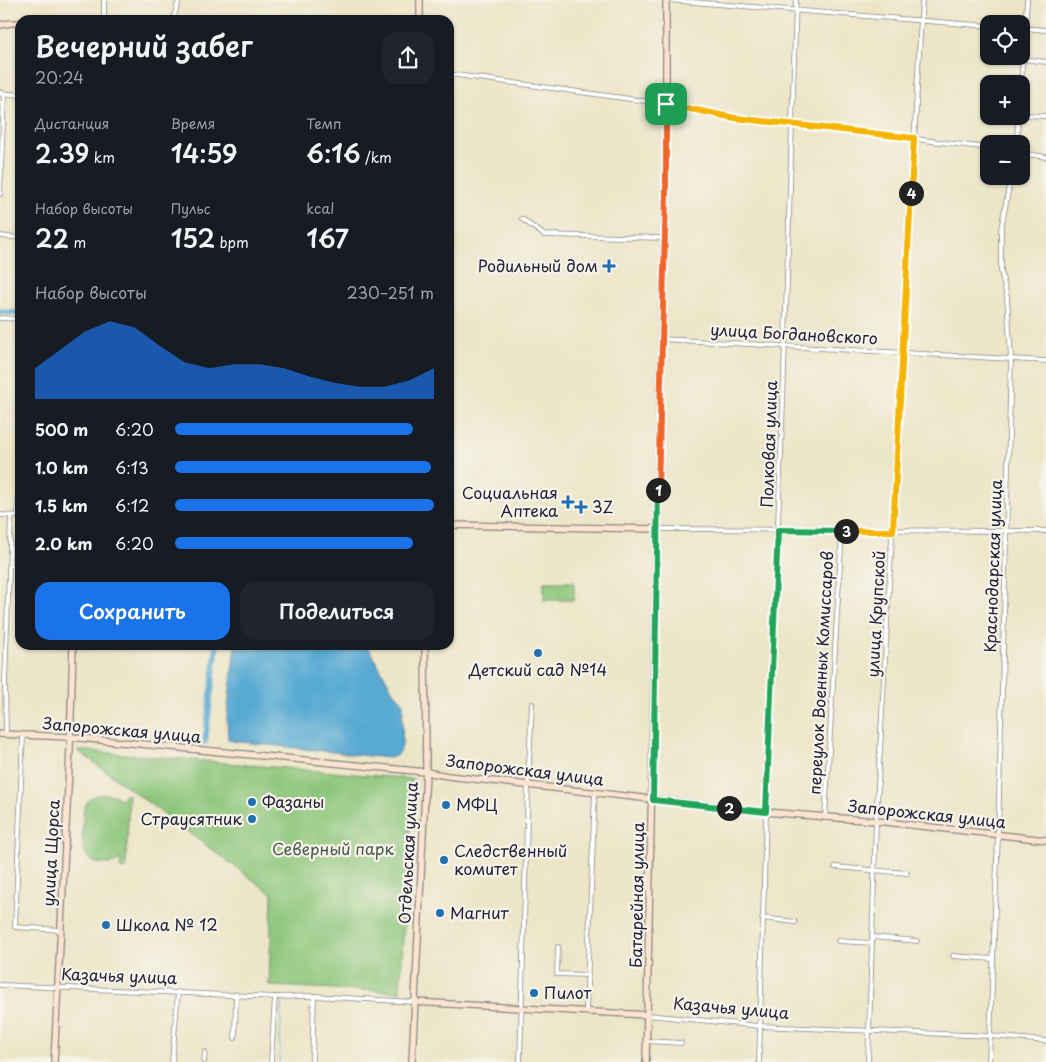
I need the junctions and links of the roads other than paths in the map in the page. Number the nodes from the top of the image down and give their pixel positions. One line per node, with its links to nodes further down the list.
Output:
1 (104, 0): 9 (street)
2 (179, 0): 10 (street)
3 (420, 0): 11 (street)
4 (666, 0): 8 (street); 24 (street, Батарейная улица)
5 (796, 0): 8 (street, Полковая улица)
6 (922, 0): 13 (street, улица Крупской)
7 (1027, 0): 12 (street)
8 (795, 11): 13 (street); 27 (street, Полковая улица)
9 (104, 15)
10 (174, 15)
11 (420, 15)
12 (1025, 15)
13 (922, 22): 16 (street); 28 (street, улица Крупской)
14 (15, 23): 15 (street)
15 (0, 25)
16 (980, 25)
17 (1030, 29): 18 (street)
18 (1046, 30)
19 (1030, 60): 20 (street)
20 (1046, 62)
21 (454, 75): 24 (street)
22 (0, 92): 23 (street); 33 (street)
23 (15, 94)
24 (666, 104): 27 (street); 37 (street, Батарейная улица)
25 (1030, 116): 26 (street)
26 (1046, 116)
27 (793, 124): 28 (street); 41 (street, Полковая улица)
28 (914, 138): 29 (street); 42 (street, улица Крупской)
29 (980, 147)
30 (1030, 155): 31 (street)
31 (1046, 158)
32 (1009, 185): 43 (street, Краснодарская улица)
33 (0, 194)
34 (522, 218): 37 (street)
35 (0, 236): 36 (street)
36 (15, 238)
37 (664, 238): 40 (street, Батарейная улица)
38 (0, 318): 39 (street)
39 (15, 319)
40 (661, 339): 41 (street, улица Богдановского); 49 (street, Батарейная улица)
41 (785, 345): 42 (street, улица Богдановского); 50 (street, Полковая улица)
42 (901, 352): 43 (street, улица Богдановского); 52 (street, улица Крупской)
43 (1011, 359): 44 (street, улица Богдановского); 53 (street, Краснодарская улица)
44 (1046, 361)
45 (0, 515): 46 (street)
46 (11, 516): 47 (street); 58 (street)
47 (15, 516)
48 (454, 525): 49 (street)
49 (657, 530): 50 (street); 64 (street, Батарейная улица)
50 (778, 530): 51 (street); 65 (street, Полковая улица)
51 (842, 531): 52 (street); 66 (street, переулок Военных Комиссаров)
52 (893, 531): 53 (street); 67 (street, улица Крупской)
53 (1007, 531): 54 (street); 68 (street, Краснодарская улица)
54 (1046, 531)
55 (73, 650): 60 (street, улица Щорса)
56 (425, 650): 61 (street, Отдельская улица)
57 (532, 704): 62 (street)
58 (3, 734): 59 (street, Запорожская улица)
59 (23, 736): 60 (street, Запорожская улица); 75 (street)
60 (70, 737): 61 (street, Запорожская улица); 75 (street, улица Щорса)
61 (426, 772): 62 (street, Запорожская улица); 90 (street, Отдельская улица)
62 (528, 784): 63 (street, Запорожская улица); 91 (street)
63 (595, 792): 64 (street, Запорожская улица); 83 (street)
64 (653, 800): 65 (street, Запорожская улица); 93 (street, Батарейная улица)
65 (766, 812): 66 (street, Запорожская улица); 73 (street, Полковая улица)
66 (824, 818): 67 (street, Запорожская улица)
67 (876, 821): 68 (street, Запорожская улица); 71 (street, улица Крупской)
68 (998, 836): 69 (street, Запорожская улица); 82 (street, Краснодарская улица)
69 (1046, 840)
70 (836, 867): 71 (street)
71 (874, 870): 72 (street); 76 (street, улица Крупской)
72 (907, 873)
73 (762, 918): 74 (street); 94 (street, Полковая улица)
74 (795, 922)
75 (62, 930): 85 (street, улица Щорса)
76 (872, 937): 78 (street); 79 (street, улица Крупской)
77 (838, 941): 79 (street)
78 (917, 941)
79 (872, 943): 95 (street, улица Крупской)
80 (558, 947): 83 (street)
81 (953, 956): 82 (street)
82 (993, 959): 96 (street, Краснодарская улица)
83 (588, 975): 92 (street)
84 (0, 985): 85 (street, Казачья улица)
85 (58, 988): 86 (street, Казачья улица); 102 (street, улица Щорса)
86 (178, 992): 87 (street, Казачья улица); 103 (street)
87 (236, 994): 89 (street, Казачья улица); 97 (street)
88 (314, 996): 89 (street, Казачья улица); 90 (street, Казачья улица); 106 (street)
89 (275, 997): 105 (street)
90 (414, 1002): 91 (street, Казачья улица); 107 (street, Отдельская улица)
91 (521, 1009): 92 (street, Казачья улица); 108 (street)
92 (586, 1012): 93 (street, Казачья улица)
93 (648, 1015): 94 (street, Казачья улица); 98 (street, Батарейная улица)
94 (759, 1026): 95 (street, Казачья улица); 110 (street, Полковая улица)
95 (868, 1030): 96 (street, Казачья улица); 111 (street, улица Крупской)
96 (990, 1036): 99 (street, Казачья улица); 112 (street, Краснодарская улица)
97 (235, 1038)
98 (647, 1041): 100 (street); 109 (street, Батарейная улица)
99 (1046, 1041)
100 (680, 1043)
101 (205, 1052): 104 (street)
102 (54, 1062)
103 (172, 1062)
104 (204, 1062)
105 (270, 1062)
106 (312, 1062)
107 (412, 1062)
108 (520, 1062)
109 (646, 1062)
110 (759, 1062)
111 (868, 1062)
112 (989, 1062)

